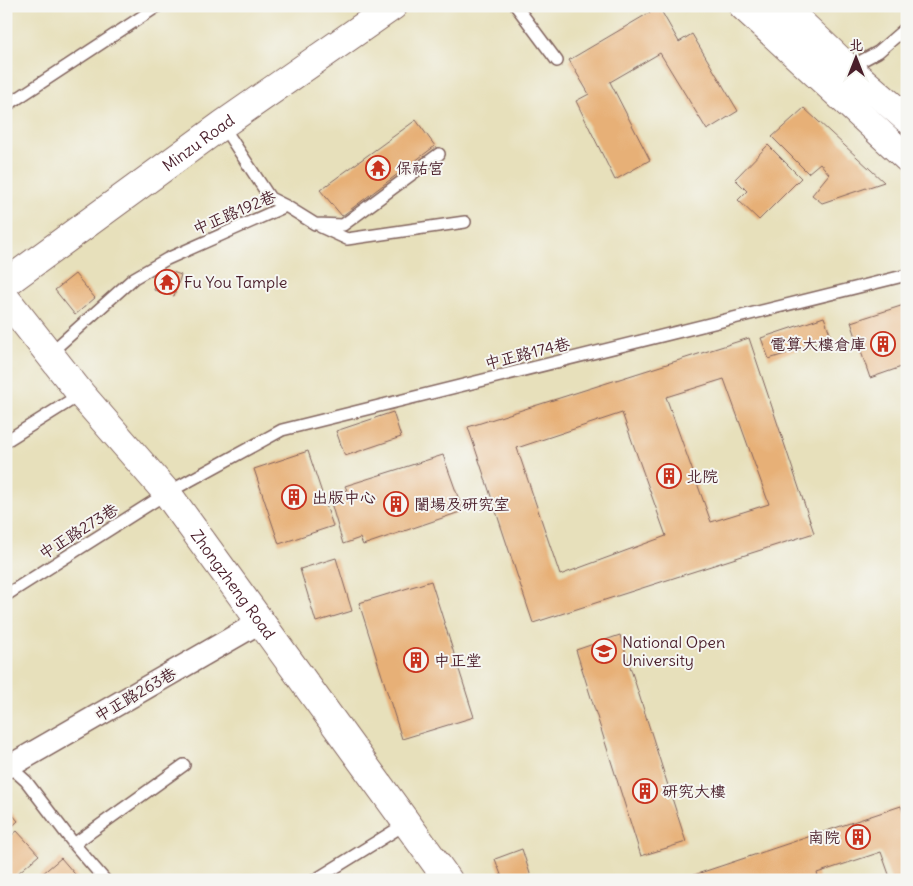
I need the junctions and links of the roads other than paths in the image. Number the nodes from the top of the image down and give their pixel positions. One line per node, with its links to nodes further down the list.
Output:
1 (158, 6): 9 (lane)
2 (393, 6): 11 (street, Minzu Road)
3 (516, 6): 7 (lane)
4 (743, 6): 13 (street)
5 (783, 6): 8 (street)
6 (907, 27): 8 (lane)
7 (557, 61)
8 (848, 68): 10 (street)
9 (6, 106)
10 (907, 119)
11 (222, 125): 14 (lane); 18 (street, Minzu Road)
12 (439, 154): 16 (lane, 中正路192巷)
13 (907, 158)
14 (286, 206): 16 (lane, 中正路192巷); 20 (lane, 中正路192巷)
15 (465, 222): 16 (lane)
16 (315, 224)
17 (907, 275): 23 (lane, 中正路174巷)
18 (6, 282)
19 (6, 299): 20 (street, Zhongzheng Road)
20 (49, 354): 21 (street, Zhongzheng Road)
21 (81, 394): 22 (lane); 23 (street, Zhongzheng Road)
22 (6, 441)
23 (166, 493): 24 (lane, 中正路273巷); 25 (street, Zhongzheng Road)
24 (6, 595)
25 (260, 622): 26 (street, 中正路263巷); 28 (street, Zhongzheng Road)
26 (8, 764): 29 (lane)
27 (184, 765): 29 (lane)
28 (407, 823): 31 (lane); 32 (street, Zhongzheng Road)
29 (74, 844): 30 (lane)
30 (105, 880)
31 (315, 880)
32 (448, 880)

